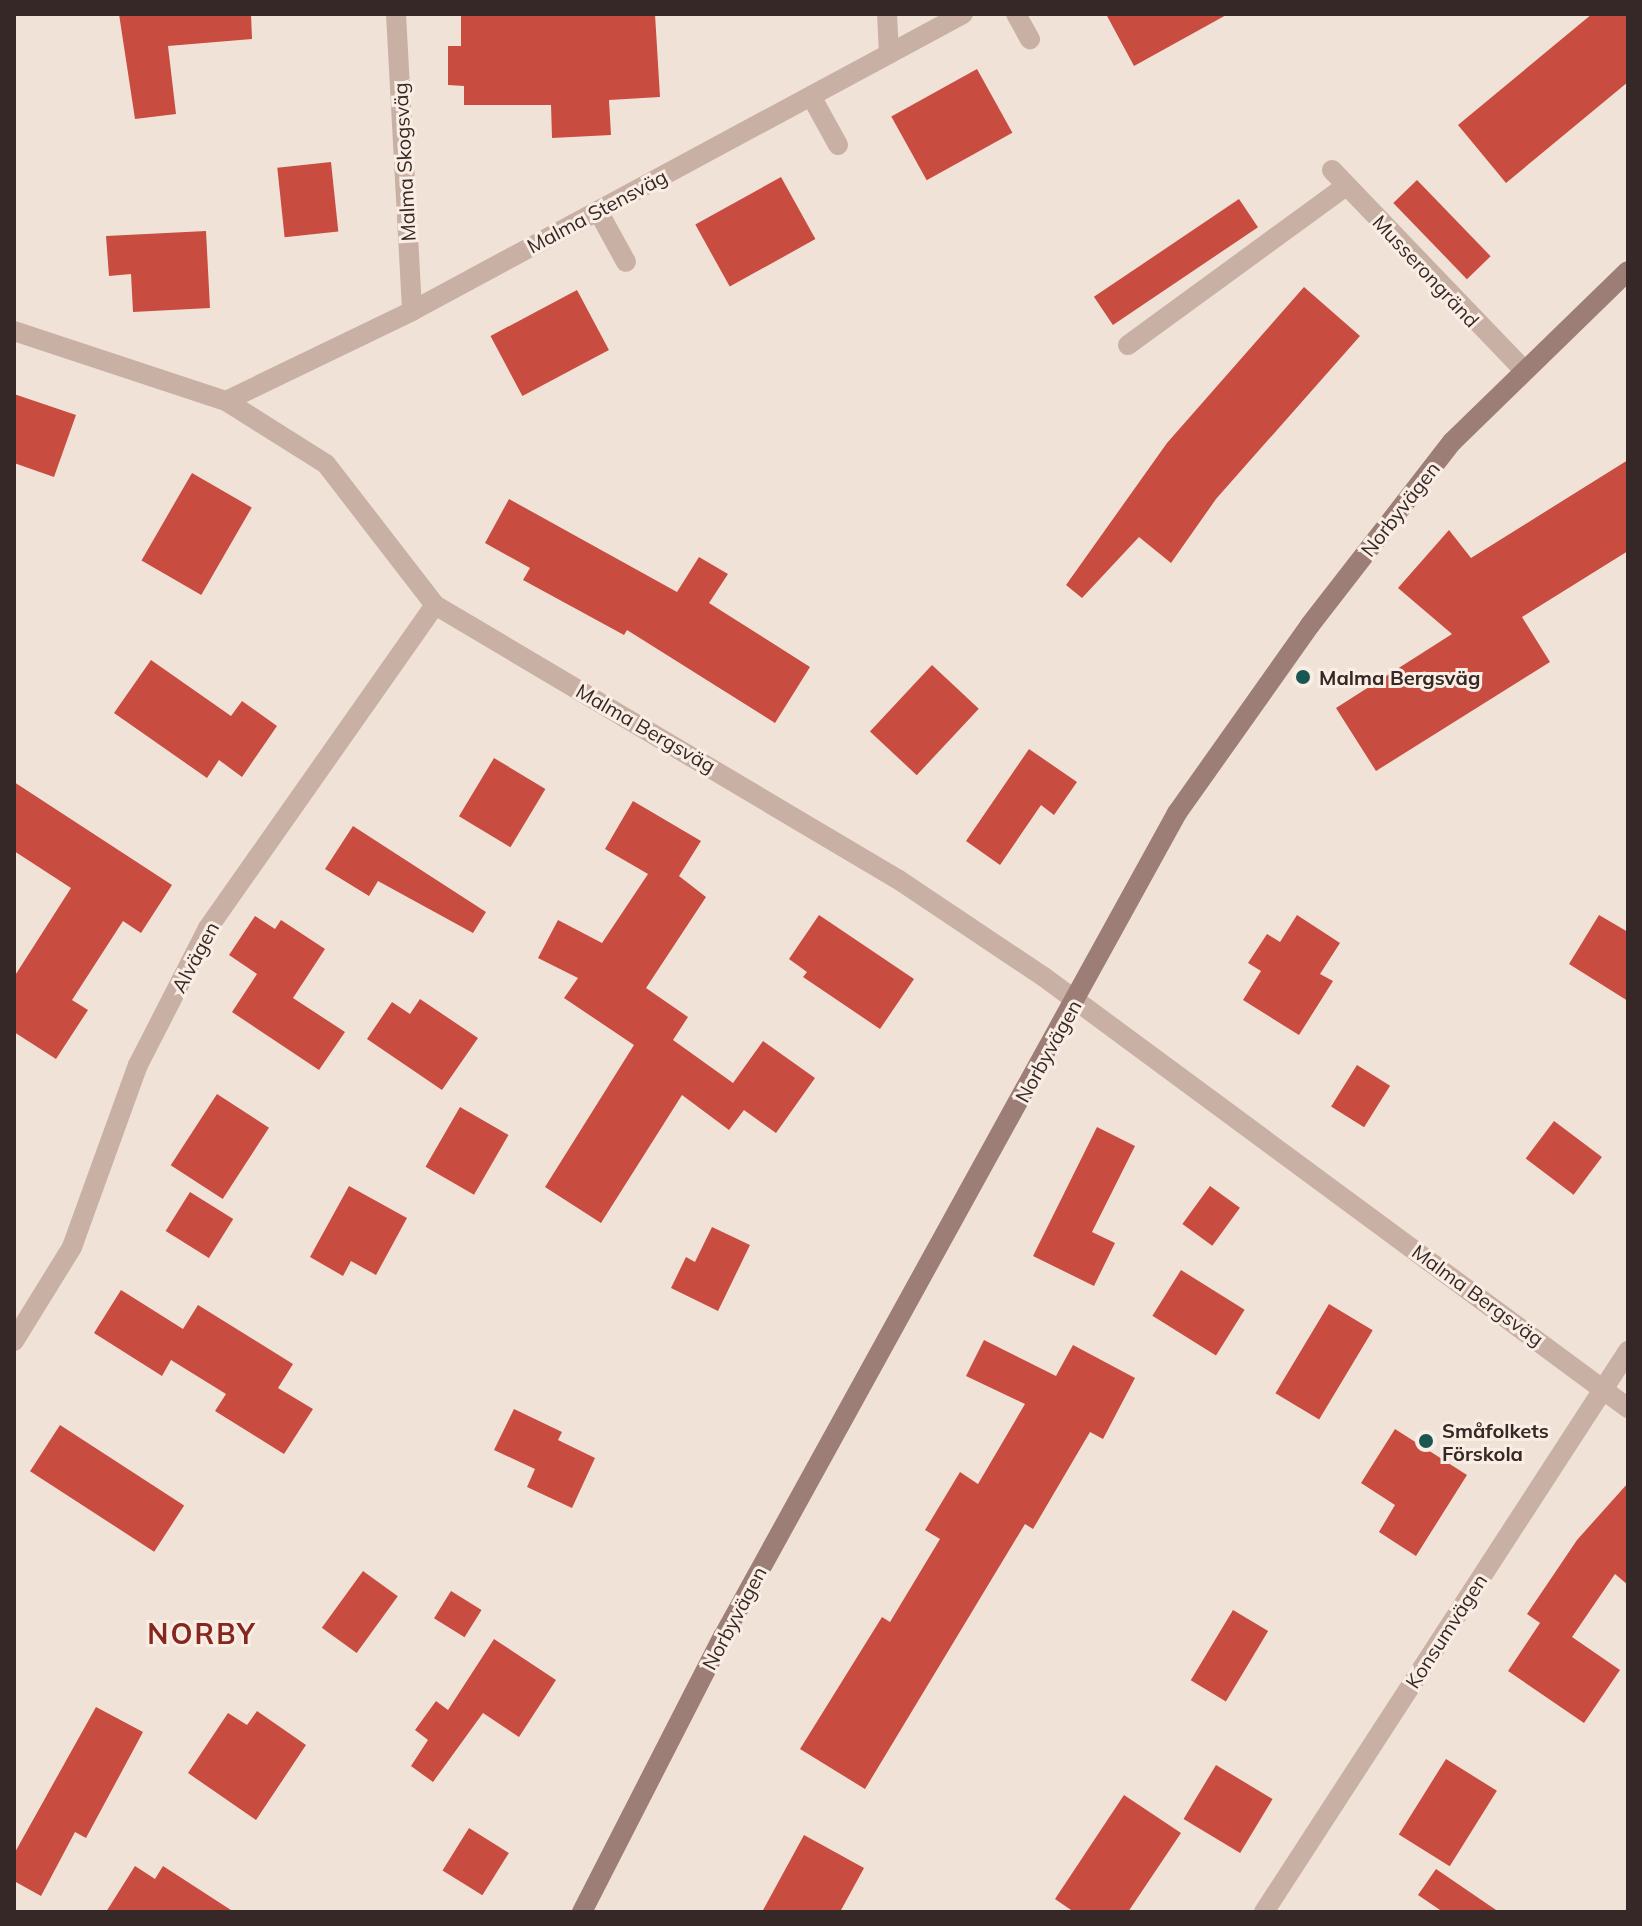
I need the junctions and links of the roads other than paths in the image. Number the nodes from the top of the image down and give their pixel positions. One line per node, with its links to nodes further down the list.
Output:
1 (396, 14): 14 (street, Malma Skogsväg)
2 (887, 14): 6 (street)
3 (963, 14): 6 (street, Malma Stensväg)
4 (1016, 14): 5 (street)
5 (1030, 39)
6 (889, 54): 7 (street, Malma Stensväg)
7 (811, 96): 8 (street); 11 (street, Malma Stensväg)
8 (838, 145)
9 (1332, 170): 10 (street, Musserongränd)
10 (1346, 186): 16 (street); 17 (street, Musserongränd)
11 (598, 211): 12 (street); 14 (street, Malma Stensväg)
12 (626, 262)
13 (1628, 271): 17 (street, Norbyvägen)
14 (412, 311): 18 (street, Malma Stensväg)
15 (14, 331): 18 (street, Malma Bergsväg)
16 (1128, 345)
17 (1523, 369): 20 (street, Norbyvägen)
18 (226, 401): 19 (street, Malma Bergsväg)
19 (435, 605): 20 (street, Malma Bergsväg); 21 (street, Alvägen)
20 (1075, 1001): 23 (street, Malma Bergsväg); 25 (street, Norbyvägen)
21 (14, 1341)
22 (1628, 1351): 23 (street, Konsumvägen)
23 (1604, 1387): 24 (street, Malma Bergsväg); 26 (street, Konsumvägen)
24 (1628, 1408)
25 (582, 1912)
26 (1264, 1912)

